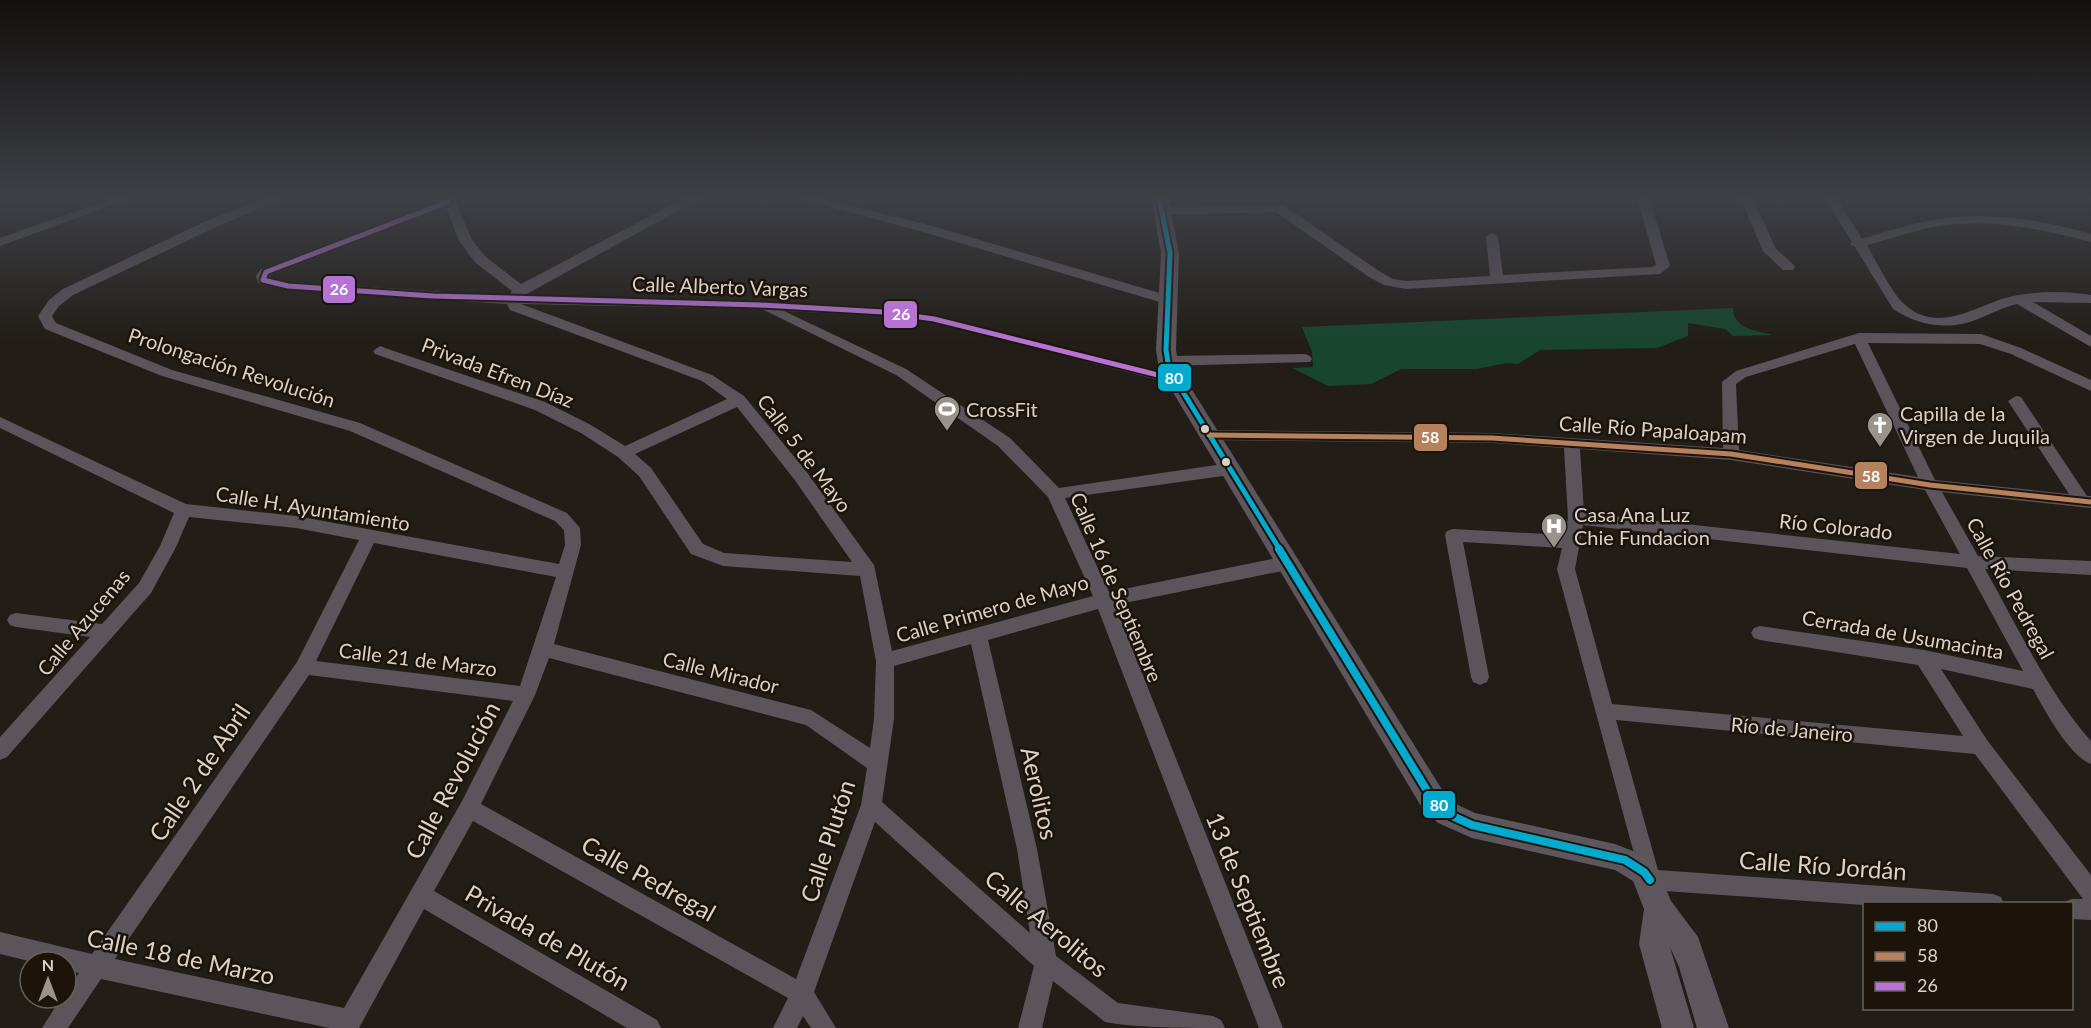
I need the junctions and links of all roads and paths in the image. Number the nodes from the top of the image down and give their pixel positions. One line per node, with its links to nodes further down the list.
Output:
1 (167, 245): 40 (street, Prolongación Revolución)
2 (339, 245): 14 (street, Calle Alberto Vargas)
3 (469, 245): 14 (street)
4 (604, 245): 14 (street)
5 (982, 245): 16 (street)
6 (1168, 245): 16 (main road)
7 (1332, 245): 13 (street)
8 (1493, 245): 13 (street)
9 (1657, 245): 13 (street)
10 (1768, 245): 12 (street)
11 (1858, 245): 17 (street)
12 (1788, 267)
13 (1497, 281)
14 (516, 295): 18 (street, Calle Alberto Vargas); 25 (street, Calle 5 de Mayo)
15 (2091, 299): 17 (street)
16 (1168, 300): 23 (main road)
17 (2019, 300): 20 (street)
18 (760, 304): 23 (street, Calle Alberto Vargas); 34 (street, Calle 16 de Septiembre)
19 (1859, 338): 24 (street); 31 (street); 33 (street, Calle Río Pedregal)
20 (2091, 342)
21 (380, 351): 30 (street, Privada Efren Díaz)
22 (1305, 359): 23 (street, Calle Alberto Vargas)
23 (1171, 370): 28 (main road)
24 (2091, 386)
25 (740, 400): 30 (street); 44 (street, Calle 5 de Mayo)
26 (2016, 401): 35 (street)
27 (0, 422): 36 (street, Calle H. Ayuntamiento)
28 (1209, 435): 29 (street, Calle Río Papaloapam); 32 (main road)
29 (1572, 444): 31 (street, Calle Río Papaloapam); 37 (street)
30 (624, 453): 44 (street, Privada Efren Díaz)
31 (1731, 454): 33 (street, Calle Río Papaloapam)
32 (1230, 469): 34 (street); 42 (main road)
33 (1930, 485): 35 (street, Calle Río Papaloapam); 41 (street, Calle Río Pedregal)
34 (1054, 494): 46 (street, Calle 16 de Septiembre)
35 (2086, 501)
36 (183, 510): 38 (street, Calle H. Ayuntamiento); 48 (street, Calle Azucenas)
37 (1576, 519): 39 (street); 41 (street, Río Colorado)
38 (369, 536): 45 (street, Calle H. Ayuntamiento); 54 (street, Calle 2 de Abril)
39 (1572, 542): 55 (street); 58 (street)
40 (573, 545): 45 (street, Calle Revolución)
41 (1972, 562): 43 (street, Río Colorado); 56 (street, Calle Río Pedregal)
42 (1287, 563): 46 (street, Calle Primero de Mayo); 68 (main road)
43 (2091, 568)
44 (868, 570): 53 (street, Calle 5 de Mayo)
45 (566, 572): 51 (street, Calle Revolución)
46 (1104, 600): 50 (street, Calle Primero de Mayo); 63 (street, Calle 16 de Septiembre)
47 (15, 620): 48 (street)
48 (108, 632): 60 (street, Calle Azucenas)
49 (1760, 633): 52 (street, Cerrada de Usumacinta)
50 (978, 635): 53 (street, Calle Primero de Mayo); 73 (street, Aerolitos)
51 (543, 650): 57 (street, Calle Revolución); 62 (street, Calle Mirador)
52 (1924, 658): 56 (street, Cerrada de Usumacinta); 59 (street)
53 (885, 661): 62 (street, Calle Plutón)
54 (304, 667): 57 (street, Calle 21 de Marzo); 74 (street, Calle 2 de Abril)
55 (1480, 677)
56 (2039, 682): 61 (street, Calle Río Pedregal)
57 (526, 695): 65 (street, Calle Revolución)
58 (1604, 711): 59 (street, Río de Janeiro); 68 (street)
59 (1980, 746): 66 (street)
60 (0, 751)
61 (2091, 755)
62 (876, 763): 64 (street, Calle Plutón)
63 (1177, 791): 83 (street, 13 de Septiembre)
64 (871, 805): 73 (street, Calle Aerolitos); 75 (street, Calle Plutón)
65 (469, 808): 67 (street, Calle Revolución); 75 (street, Calle Pedregal)
66 (2091, 892)
67 (419, 894): 76 (street, Calle Revolución); 78 (street, Privada de Plutón)
68 (1654, 894): 69 (street, Calle Río Jordán); 84 (main road); 85 (main road)
69 (1955, 902)
70 (2073, 909): 71 (street)
71 (2091, 910)
72 (0, 943): 74 (street, Calle 18 de Marzo)
73 (1046, 962): 81 (street); 82 (street, Calle Aerolitos)
74 (98, 967): 76 (street, Calle 18 de Marzo); 77 (street, Calle 2 de Abril)
75 (802, 994): 79 (street, Calle Plutón); 80 (street)
76 (348, 1024)
77 (54, 1028)
78 (649, 1028)
79 (785, 1028)
80 (824, 1028)
81 (1030, 1028)
82 (1213, 1028)
83 (1271, 1028)
84 (1678, 1028)
85 (1713, 1028)

